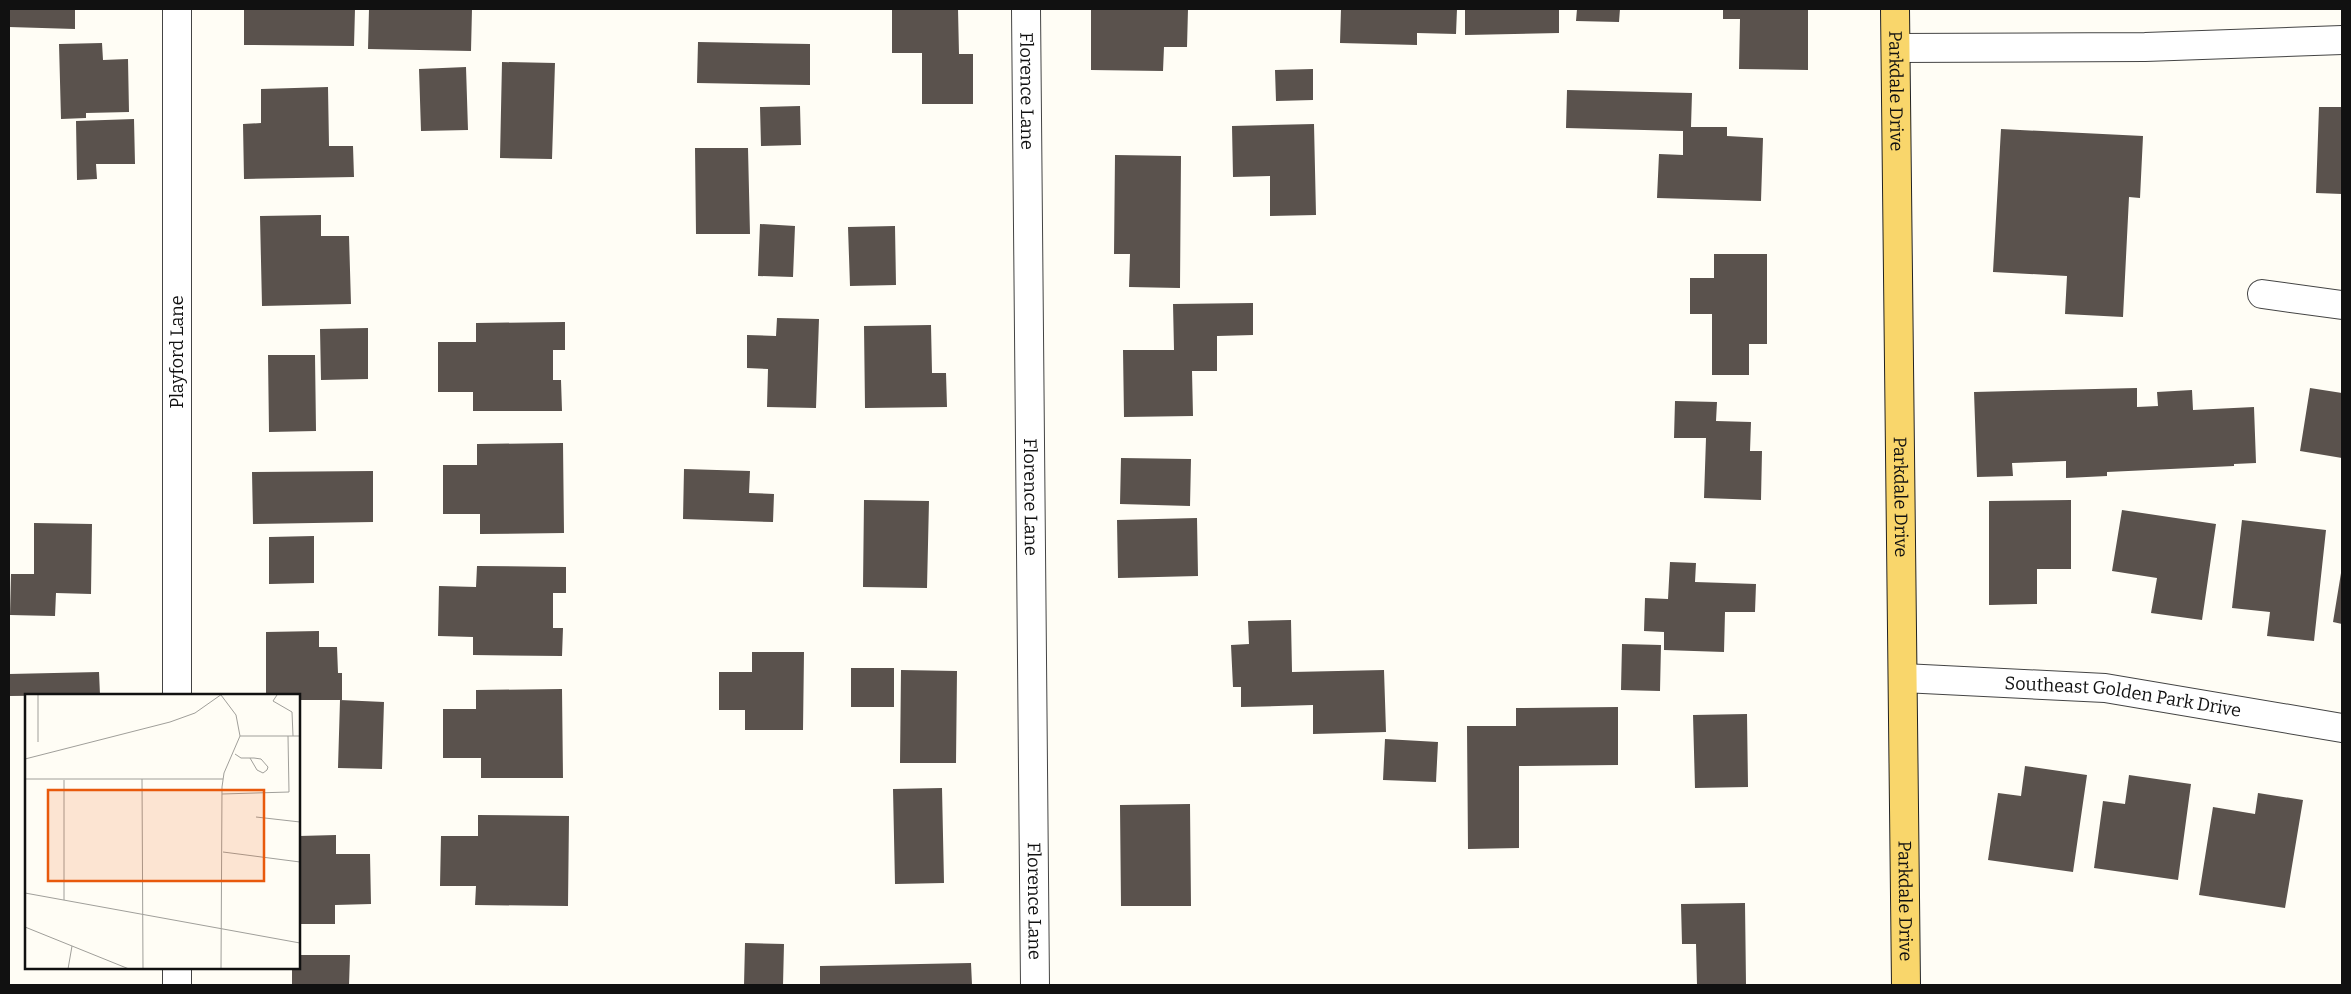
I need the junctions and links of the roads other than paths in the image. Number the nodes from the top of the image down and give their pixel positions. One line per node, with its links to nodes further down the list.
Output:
1 (177, 9): 9 (street, Playford Lane)
2 (1026, 9): 13 (street, Florence Lane)
3 (1896, 9): 5 (main road, Parkdale Drive)
4 (2342, 40): 5 (street)
5 (1896, 48): 8 (main road, Parkdale Drive)
6 (2262, 294): 7 (street)
7 (2342, 305)
8 (1903, 678): 10 (street, Southeast Golden Park Drive); 14 (main road, Parkdale Drive)
9 (177, 694)
10 (2342, 728)
11 (177, 969): 12 (street)
12 (177, 985)
13 (1034, 985)
14 (1906, 985)

